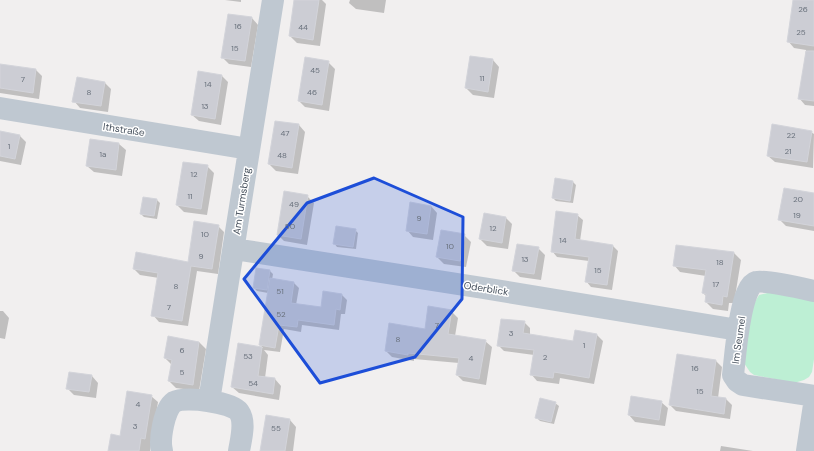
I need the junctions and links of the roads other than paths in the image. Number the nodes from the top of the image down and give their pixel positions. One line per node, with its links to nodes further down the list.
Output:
1 (273, 0): 3 (street, Am Turmsberg)
2 (0, 108): 3 (street, Ithstraße)
3 (249, 149): 4 (street, Am Turmsberg)
4 (234, 249): 6 (street, Oderblick); 8 (street, Am Turmsberg)
5 (814, 290): 6 (street, Im Seumel)
6 (738, 330): 7 (street, Im Seumel)
7 (814, 396)
8 (209, 401): 10 (street); 11 (street)
9 (814, 405): 12 (street)
10 (162, 451)
11 (239, 451)
12 (806, 451)

